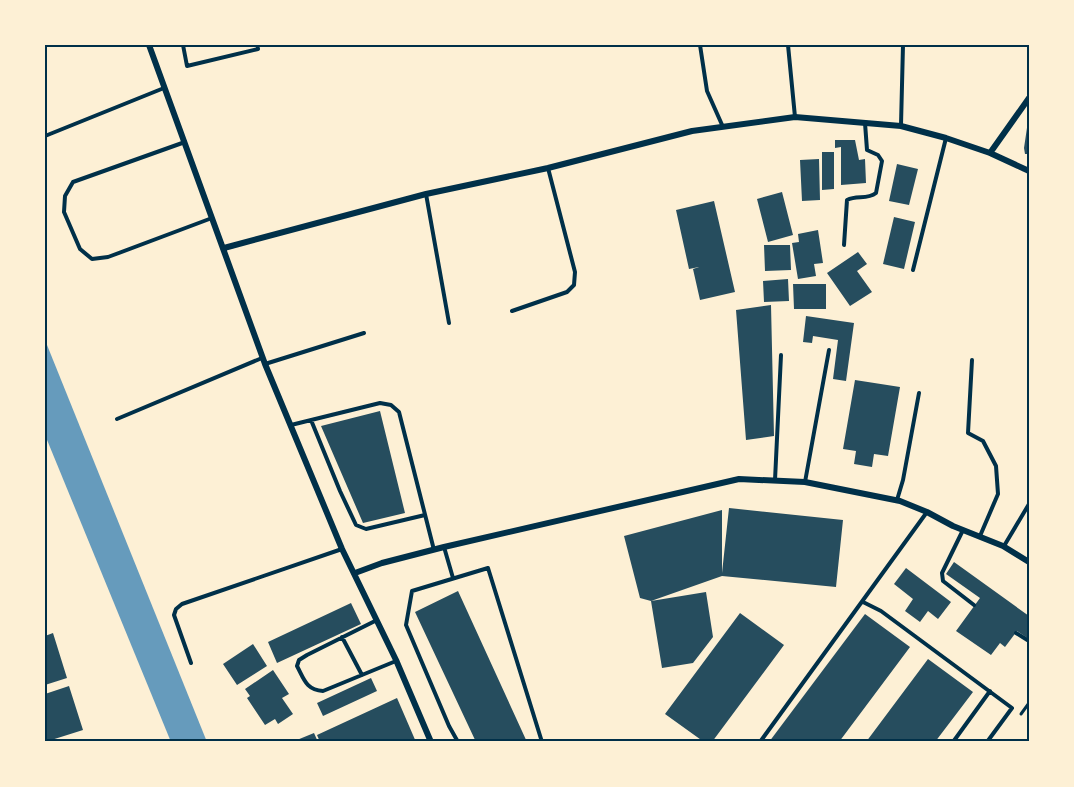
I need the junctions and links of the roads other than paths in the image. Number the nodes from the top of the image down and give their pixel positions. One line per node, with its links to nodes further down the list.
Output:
1 (149, 45): 7 (street)
2 (183, 45): 3 (lane)
3 (257, 45)
4 (700, 45): 12 (lane)
5 (788, 45): 9 (lane)
6 (903, 45): 11 (lane)
7 (165, 87): 13 (lane); 15 (street)
8 (1029, 98): 16 (street)
9 (795, 117): 10 (street); 12 (street)
10 (865, 122): 11 (street); 21 (lane)
11 (901, 126): 14 (street)
12 (723, 127): 17 (street)
13 (45, 136)
14 (946, 138): 16 (street); 23 (lane)
15 (185, 142): 20 (street); 20 (lane)
16 (990, 153): 18 (street)
17 (548, 168): 19 (street); 24 (lane)
18 (1029, 171)
19 (426, 194): 22 (street); 25 (lane)
20 (213, 218): 22 (street)
21 (844, 245)
22 (224, 249): 30 (street)
23 (913, 270)
24 (512, 311)
25 (449, 323)
26 (364, 333): 30 (lane)
27 (829, 350): 36 (lane)
28 (782, 355): 35 (lane)
29 (972, 360): 42 (lane)
30 (264, 361): 32 (lane); 34 (street)
31 (919, 393): 37 (lane)
32 (117, 418)
33 (311, 420): 34 (lane); 40 (lane); 40 (lane)
34 (291, 425): 45 (street)
35 (775, 482): 36 (street); 44 (street)
36 (805, 482): 37 (street)
37 (897, 500): 39 (street)
38 (1029, 504): 43 (lane)
39 (927, 512): 41 (street); 50 (lane)
40 (425, 515): 46 (lane)
41 (963, 529): 42 (street); 51 (lane)
42 (980, 536): 43 (street)
43 (1003, 546): 47 (street)
44 (444, 547): 46 (street); 49 (lane)
45 (342, 549): 48 (street); 57 (lane)
46 (434, 550): 48 (street)
47 (1029, 562)
48 (355, 573): 52 (street)
49 (453, 578): 61 (lane); 62 (lane)
50 (863, 602): 59 (lane); 63 (lane)
51 (974, 605)
52 (377, 620): 54 (lane); 56 (street)
53 (1016, 633): 55 (lane)
54 (342, 637): 58 (lane); 58 (lane)
55 (1029, 641)
56 (396, 660): 58 (lane); 60 (street)
57 (191, 663)
58 (362, 675)
59 (990, 691): 64 (lane); 65 (lane)
60 (431, 742)
61 (458, 742)
62 (542, 742)
63 (760, 742)
64 (953, 742)
65 (987, 742)

